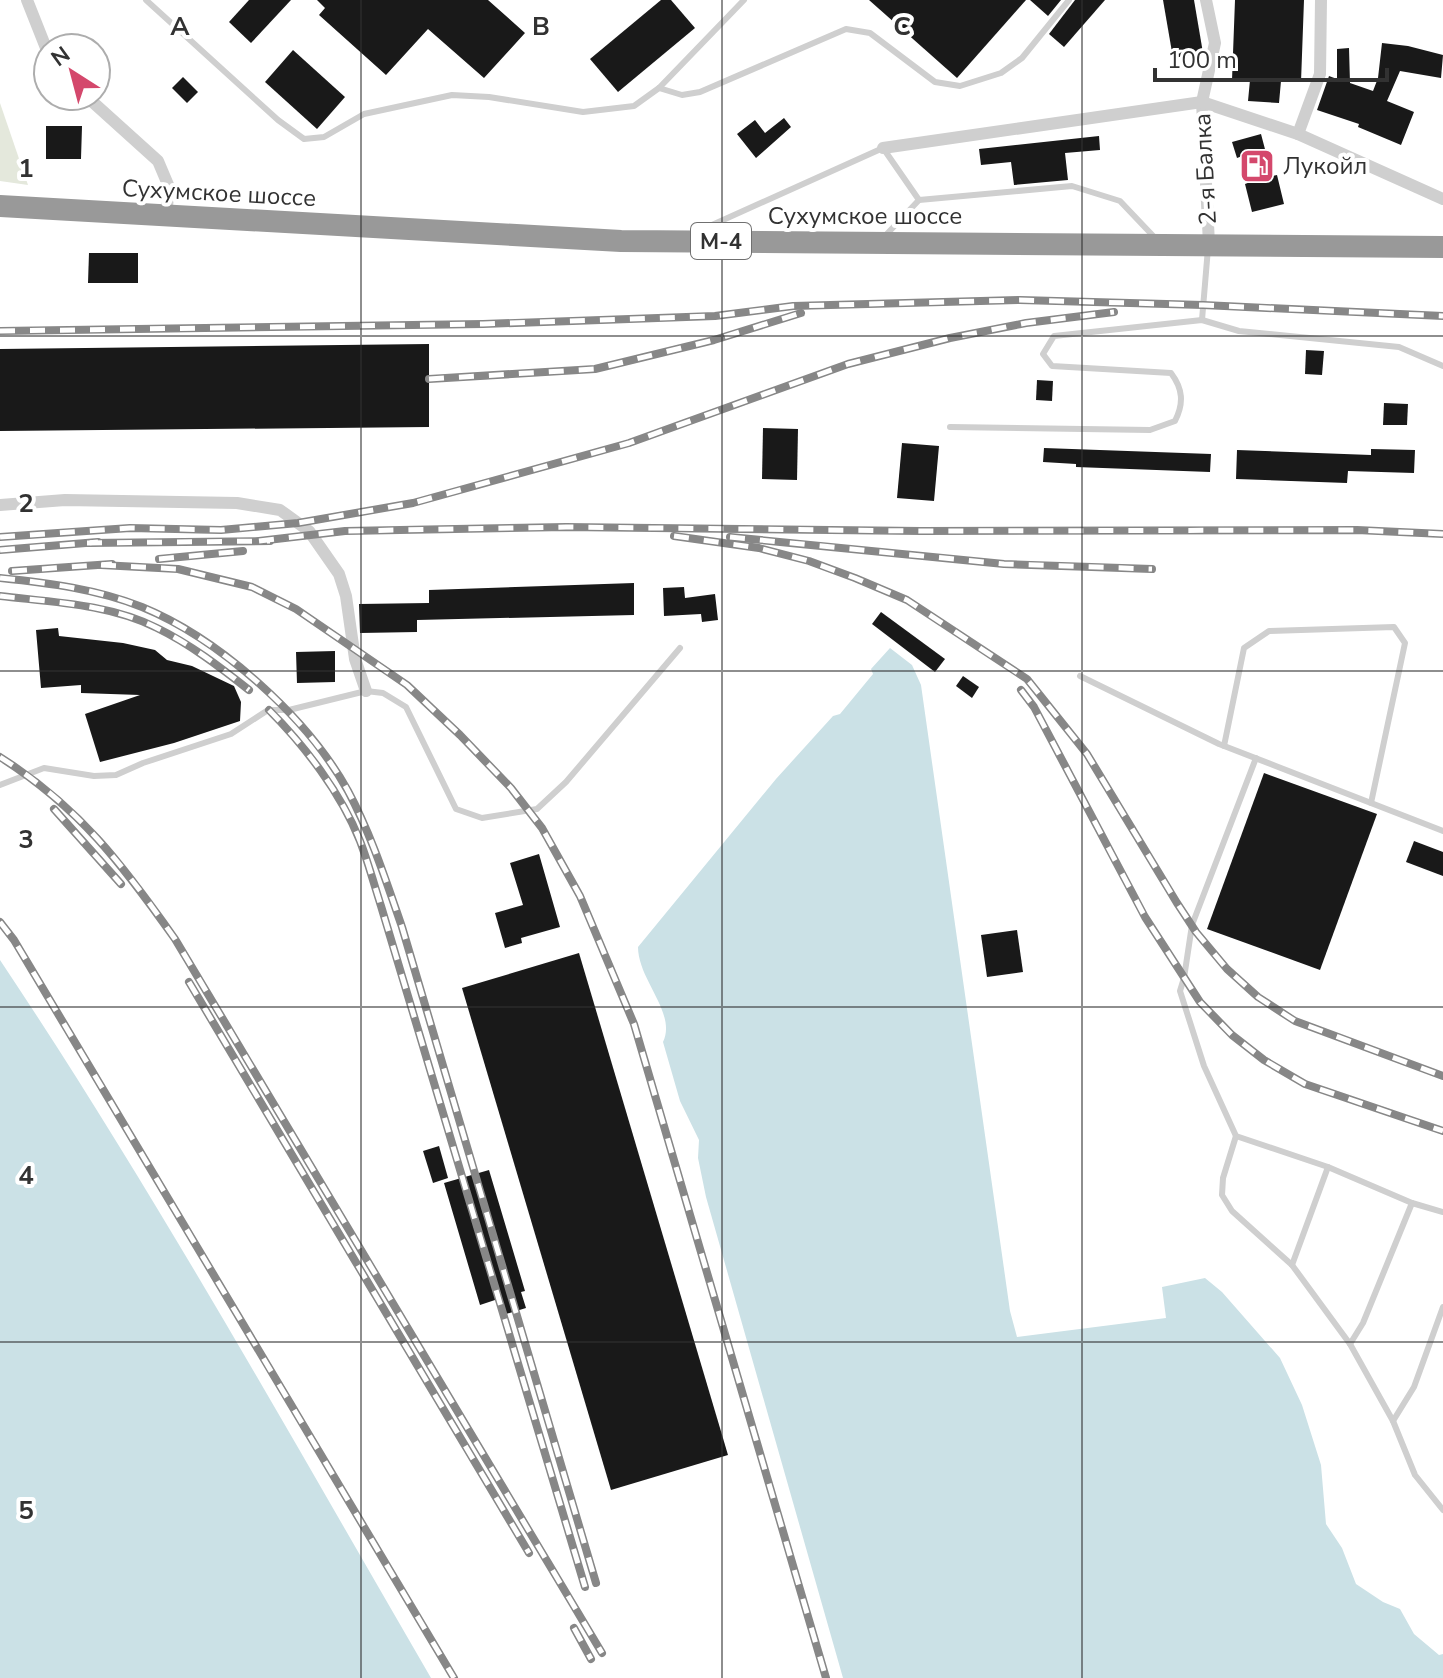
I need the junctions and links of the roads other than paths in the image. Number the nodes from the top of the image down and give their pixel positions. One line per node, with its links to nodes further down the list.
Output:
1 (27, 0): 7 (street)
2 (146, 0): 8 (lane)
3 (744, 0): 8 (lane)
4 (1069, 0): 8 (lane)
5 (1206, 0): 9 (street, 2-я Балка)
6 (1321, 0): 11 (street)
7 (40, 32)
8 (659, 88)
9 (1202, 102): 11 (street); 12 (street); 20 (street, 2-я Балка)
10 (104, 112): 16 (street)
11 (1298, 134): 13 (street)
12 (883, 148): 14 (lane); 17 (lane)
13 (1443, 199)
14 (919, 200): 18 (lane); 19 (lane)
15 (0, 206): 16 (highway, Сухумское шоссе / М-4)
16 (166, 216): 17 (highway, Сухумское шоссе / М-4)
17 (675, 241): 18 (highway, Сухумское шоссе / М-4)
18 (878, 242): 19 (highway, Сухумское шоссе / М-4)
19 (1162, 244): 20 (highway, Сухумское шоссе / М-4)
20 (1209, 244): 21 (highway, Сухумское шоссе / М-4); 22 (lane)
21 (1443, 247)
22 (1202, 320): 23 (lane); 24 (lane)
23 (1443, 366)
24 (950, 427)
25 (0, 505): 28 (street)
26 (680, 648): 28 (lane)
27 (1080, 676): 29 (lane)
28 (366, 691): 31 (lane)
29 (1224, 746): 30 (lane); 32 (lane)
30 (1256, 758): 32 (lane); 34 (lane)
31 (0, 785)
32 (1371, 803): 33 (lane)
33 (1443, 831)
34 (1236, 1136): 35 (lane); 38 (lane)
35 (1328, 1167): 36 (lane); 38 (lane)
36 (1412, 1203): 37 (lane); 40 (lane)
37 (1443, 1212)
38 (1292, 1265): 40 (lane)
39 (1443, 1307): 41 (lane)
40 (1350, 1344): 41 (lane)
41 (1393, 1421): 42 (lane)
42 (1443, 1510)

